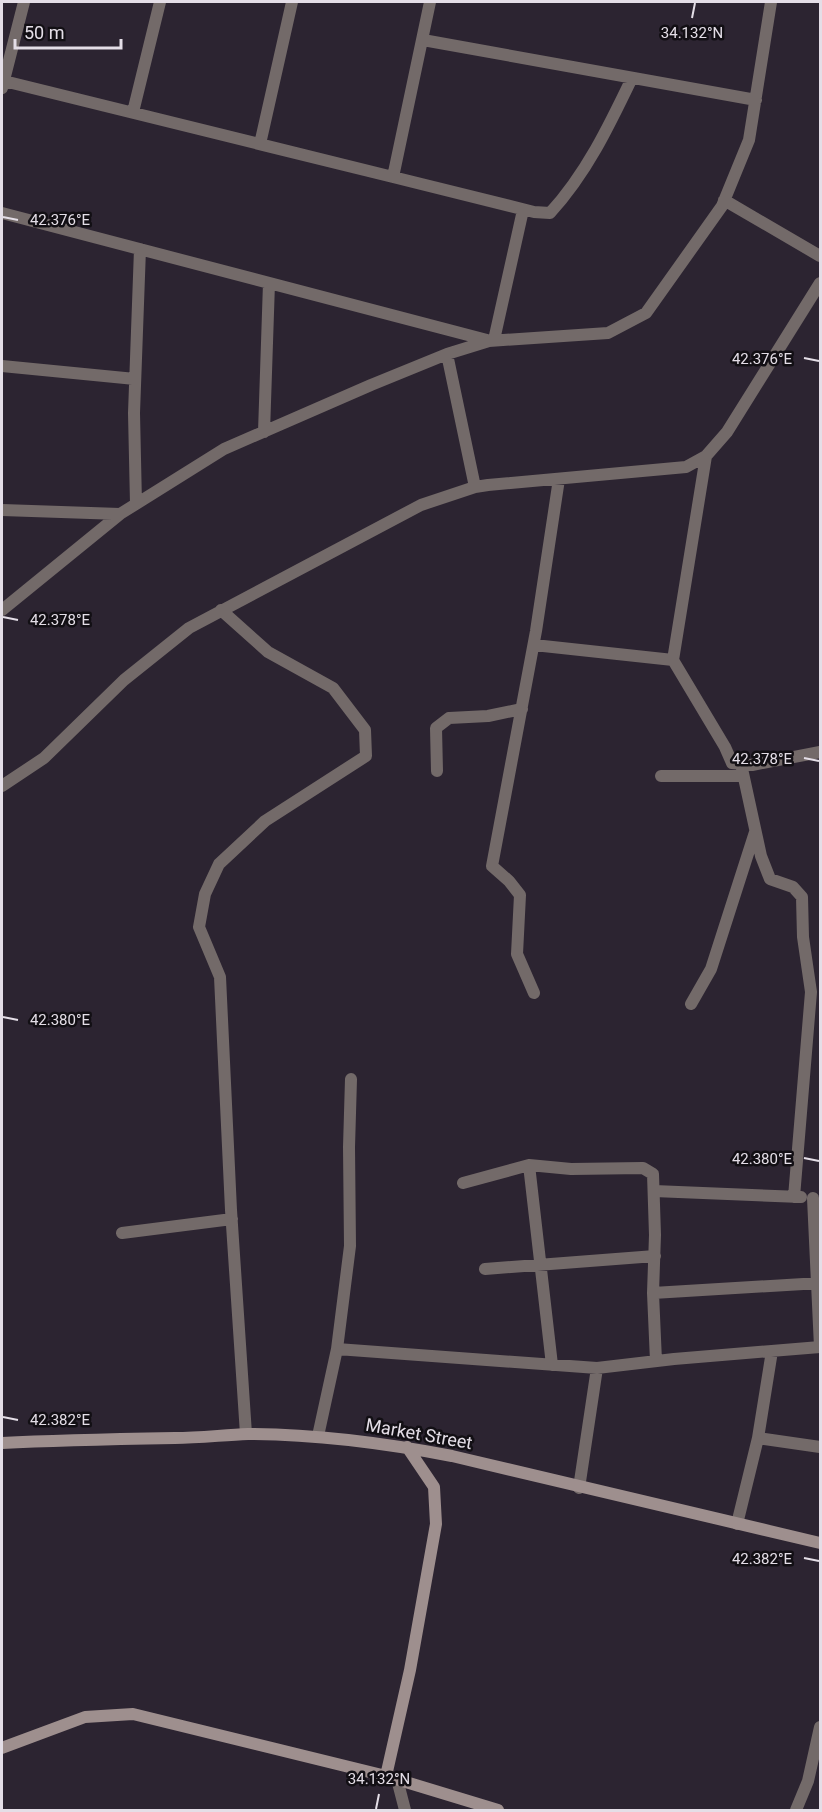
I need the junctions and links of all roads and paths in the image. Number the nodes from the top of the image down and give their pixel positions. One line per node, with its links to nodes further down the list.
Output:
1 (24, 2): 8 (street)
2 (160, 2): 10 (street)
3 (292, 2): 11 (street)
4 (430, 2): 6 (street)
5 (771, 2): 9 (street)
6 (423, 40): 7 (street); 12 (street)
7 (632, 78): 9 (street); 14 (street)
8 (3, 85): 10 (street)
9 (756, 100): 13 (street)
10 (133, 112): 11 (street)
11 (260, 144): 12 (street)
12 (393, 177): 14 (street)
13 (724, 200): 17 (street); 20 (street)
14 (523, 210): 20 (street)
15 (2, 213): 16 (street)
16 (140, 249): 18 (street); 23 (street)
17 (820, 256)
18 (269, 283): 20 (street); 24 (street)
19 (820, 283): 25 (street)
20 (491, 341): 21 (street)
21 (447, 354): 24 (street); 27 (street)
22 (2, 366): 23 (street)
23 (135, 379): 28 (street)
24 (264, 432): 28 (street)
25 (706, 456): 26 (street); 34 (street)
26 (559, 479): 27 (street); 33 (street)
27 (475, 487): 32 (street)
28 (136, 504): 30 (street)
29 (2, 510): 30 (street)
30 (120, 514): 31 (street)
31 (2, 610)
32 (221, 610): 40 (street); 50 (street)
33 (534, 645): 34 (street); 35 (street)
34 (673, 660): 37 (street)
35 (522, 709): 38 (street); 42 (street)
36 (820, 752): 37 (street)
37 (742, 770): 39 (street); 41 (street)
38 (437, 771)
39 (661, 776)
40 (2, 786)
41 (755, 831): 43 (street); 48 (street)
42 (534, 993)
43 (691, 1004)
44 (351, 1079): 57 (street)
45 (529, 1165): 46 (street); 47 (street); 53 (street)
46 (463, 1183)
47 (654, 1191): 48 (street); 52 (street)
48 (794, 1197): 49 (street)
49 (817, 1198): 55 (street)
50 (232, 1219): 51 (street); 62 (street)
51 (122, 1233)
52 (655, 1256): 53 (street); 56 (street)
53 (540, 1264): 54 (street); 60 (street)
54 (485, 1269)
55 (819, 1283): 56 (street); 58 (street)
56 (653, 1293): 59 (street)
57 (336, 1349): 60 (street); 63 (street)
58 (772, 1351): 59 (street); 64 (street)
59 (656, 1361): 61 (street)
60 (552, 1365): 61 (street)
61 (597, 1368): 68 (street)
62 (246, 1434): 63 (street, Market Street); 65 (street, Market Street)
63 (318, 1436): 66 (street, Market Street)
64 (758, 1438): 67 (street); 69 (street)
65 (2, 1443)
66 (407, 1447): 68 (street, Market Street); 74 (street)
67 (820, 1447)
68 (579, 1488): 69 (street, Market Street)
69 (737, 1524): 70 (street, Market Street)
70 (820, 1543)
71 (820, 1727): 73 (street)
72 (2, 1748): 74 (street)
73 (818, 1750): 77 (street)
74 (392, 1778): 75 (street); 76 (street)
75 (405, 1810)
76 (498, 1810)
77 (796, 1810)

